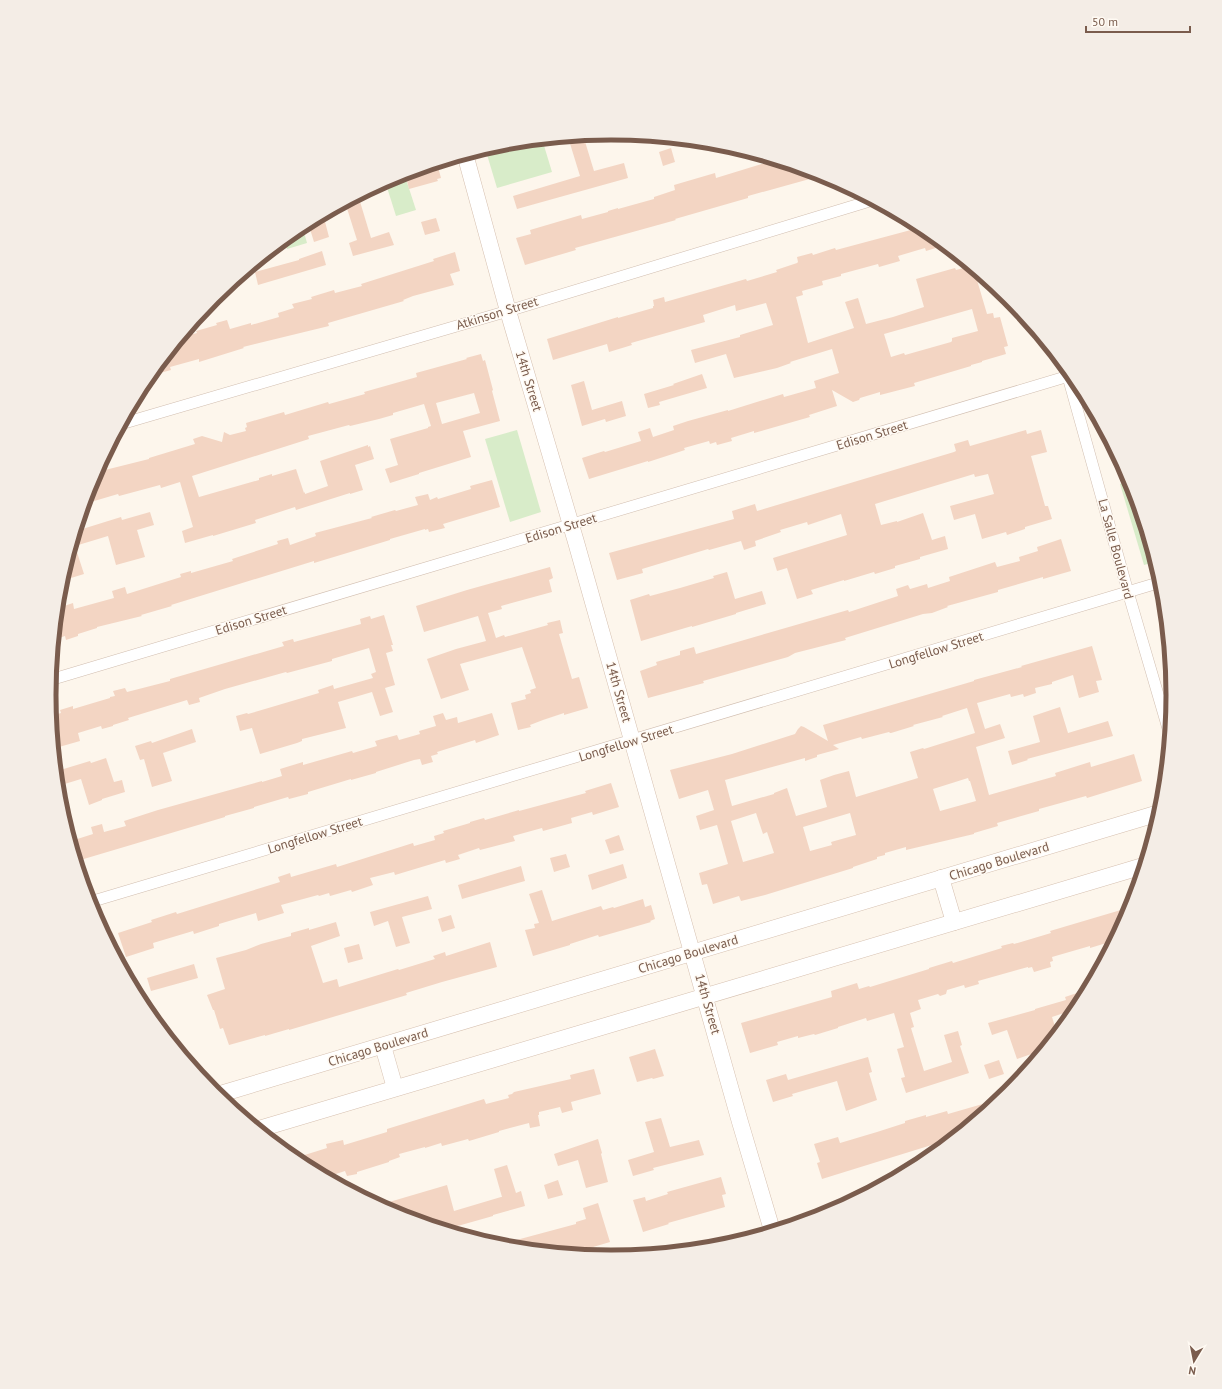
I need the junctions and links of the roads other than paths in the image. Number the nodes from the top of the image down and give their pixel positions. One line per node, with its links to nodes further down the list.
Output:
1 (466, 158): 3 (street, 14th Street)
2 (866, 202): 3 (street, Atkinson Street)
3 (508, 310): 6 (street, Atkinson Street); 7 (street, 14th Street)
4 (1063, 374): 7 (street, Edison Street)
5 (1072, 386): 9 (street, La Salle Boulevard)
6 (127, 422)
7 (571, 525): 10 (street, Edison Street); 12 (street, 14th Street)
8 (1155, 584): 9 (street, Longfellow Street)
9 (1128, 592): 11 (street, La Salle Boulevard); 12 (street, Longfellow Street)
10 (56, 678)
11 (1165, 719)
12 (633, 740): 16 (street, Longfellow Street); 18 (street, 14th Street)
13 (1152, 815): 15 (street, Chicago Boulevard)
14 (1139, 867): 17 (street)
15 (941, 878): 17 (street); 18 (street, Chicago Boulevard)
16 (95, 900)
17 (954, 922): 19 (street)
18 (693, 952): 19 (street, 14th Street); 20 (street, Chicago Boulevard)
19 (706, 996): 21 (street); 24 (street, 14th Street)
20 (383, 1046): 21 (street); 22 (street, Chicago Boulevard)
21 (395, 1088): 23 (street)
22 (225, 1093)
23 (264, 1128)
24 (771, 1226)

